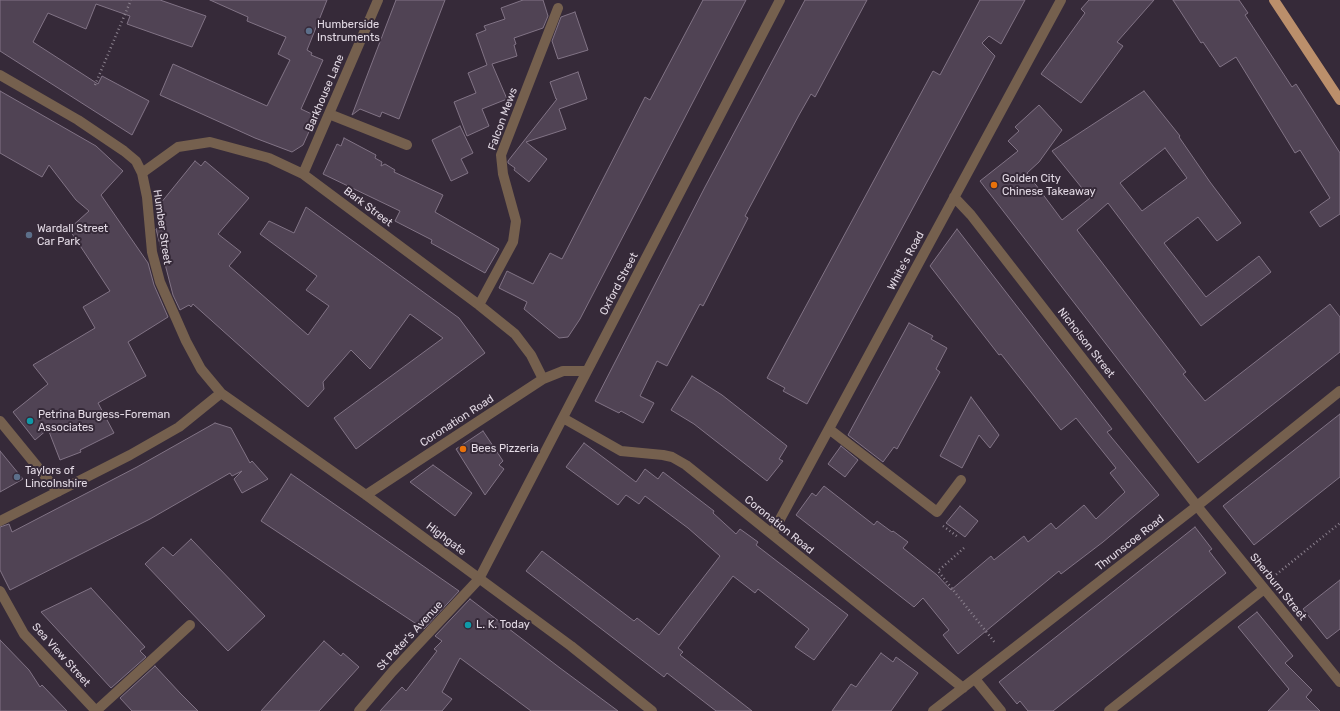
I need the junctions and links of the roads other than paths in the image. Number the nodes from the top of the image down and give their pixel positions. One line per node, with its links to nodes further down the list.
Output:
1 (378, 0): 8 (street, Barkhouse Lane)
2 (780, 0): 14 (street, Oxford Street)
3 (1061, 0): 12 (street, White's Road)
4 (1274, 0): 7 (main road)
5 (558, 8): 13 (street, Falcon Mews)
6 (0, 74): 10 (street, Humber Street)
7 (1340, 100)
8 (329, 114): 9 (street); 11 (street, Barkhouse Lane)
9 (408, 146)
10 (142, 173): 11 (street, Bark Street); 17 (street, Humber Street)
11 (303, 174): 13 (street, Bark Street)
12 (954, 197): 20 (street, White's Road); 24 (street, Nicholson Street)
13 (479, 305): 15 (street, Bark Street)
14 (586, 371): 15 (street, Coronation Road); 18 (street, Oxford Street)
15 (543, 379): 23 (street, Coronation Road)
16 (1340, 391): 24 (street, Thrunscoe Road)
17 (221, 393): 22 (street); 23 (street, Highgate)
18 (563, 418): 26 (street, Coronation Road); 27 (street, Oxford Street)
19 (0, 421): 22 (street)
20 (829, 429): 21 (street); 26 (street, White's Road)
21 (961, 480)
22 (58, 492): 25 (street)
23 (366, 494): 27 (street, Highgate)
24 (1197, 506): 28 (street, Sherburn Street); 32 (street, Thrunscoe Road)
25 (0, 522)
26 (772, 534): 33 (street, Coronation Road)
27 (479, 579): 35 (street, St Peter's Avenue); 36 (street, Highgate)
28 (1263, 588): 31 (street, Sherburn Street); 39 (street)
29 (0, 591): 34 (street, Sea View Street)
30 (190, 625): 34 (street)
31 (1338, 675)
32 (975, 679): 33 (street, Thrunscoe Road); 38 (street)
33 (963, 688): 37 (street, Thrunscoe Road)
34 (96, 711)
35 (360, 711)
36 (652, 711)
37 (933, 711)
38 (1001, 711)
39 (1109, 711)

